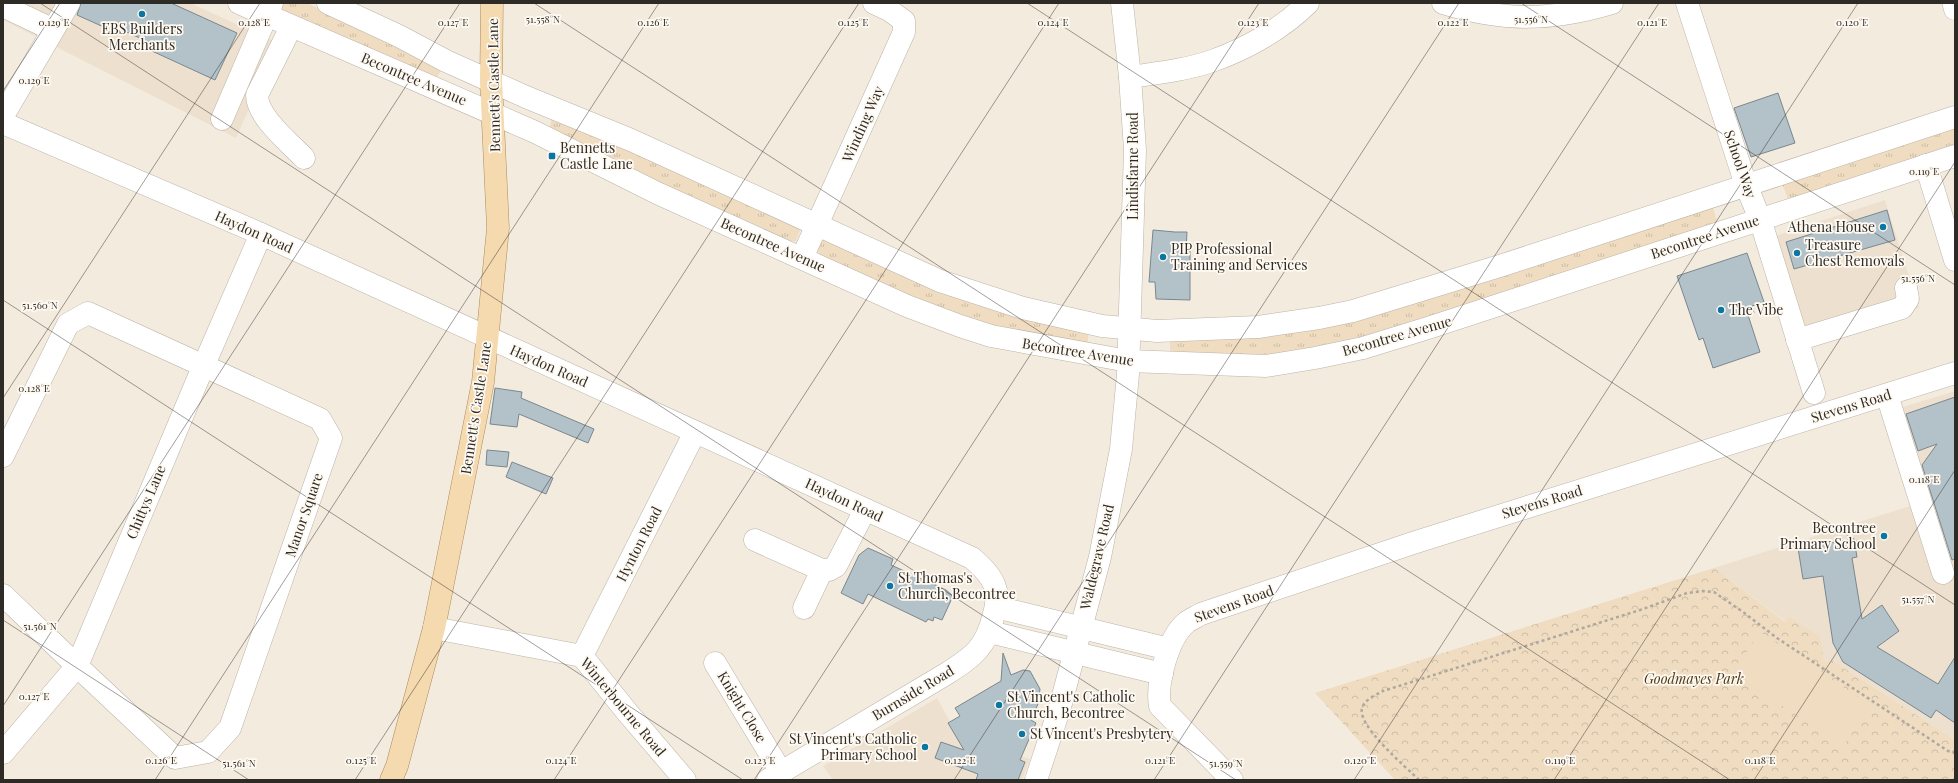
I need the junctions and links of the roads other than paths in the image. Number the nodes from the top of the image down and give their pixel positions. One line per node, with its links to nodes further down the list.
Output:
1 (69, 3): 18 (street)
2 (239, 3): 12 (street, Becontree Avenue)
3 (328, 3): 16 (street, Becontree Avenue)
4 (492, 3): 16 (main road, Bennett's Castle Lane)
5 (874, 3): 27 (street, Winding Way)
6 (1122, 3): 15 (street, Lindisfarne Road)
7 (1308, 3): 15 (street)
8 (1443, 3): 9 (street)
9 (1612, 3)
10 (1687, 3): 25 (street, School Way)
11 (3, 6): 13 (street)
12 (270, 10): 14 (street, Becontree Avenue); 20 (street)
13 (43, 25)
14 (291, 27): 17 (street, Becontree Avenue); 23 (street)
15 (1130, 77): 32 (street, Lindisfarne Road)
16 (491, 81): 17 (main road, Bennett's Castle Lane); 27 (street, Becontree Avenue)
17 (493, 113): 29 (street, Becontree Avenue); 33 (main road, Bennett's Castle Lane)
18 (3, 116)
19 (1955, 117): 25 (street, Becontree Avenue)
20 (222, 119)
21 (3, 123): 28 (street, Haydon Road)
22 (1955, 156): 24 (street, Becontree Avenue)
23 (304, 158)
24 (1926, 165): 26 (street, Becontree Avenue); 30 (street)
25 (1746, 185): 26 (street, School Way); 32 (street, Becontree Avenue)
26 (1760, 219): 34 (street, School Way); 35 (street, Becontree Avenue)
27 (816, 225): 29 (street, Winding Way); 32 (street, Becontree Avenue)
28 (262, 234): 33 (street, Haydon Road); 36 (street, Chittys Lane)
29 (802, 258): 35 (street, Becontree Avenue)
30 (1955, 260)
31 (1906, 288): 34 (street)
32 (1130, 329): 35 (street, Waldegrave Road)
33 (488, 338): 40 (street, Haydon Road); 50 (main road, Bennett's Castle Lane)
34 (1797, 340): 38 (street, School Way)
35 (1128, 361): 49 (street, Waldegrave Road)
36 (202, 367): 41 (street, Manor Square); 56 (street, Chittys Lane); 56 (street, Manor Square)
37 (1955, 373): 39 (street, Stevens Road)
38 (1814, 393)
39 (1888, 395): 45 (street); 52 (street, Stevens Road)
40 (695, 432): 42 (street, Haydon Road); 54 (street, Hynton Road)
41 (3, 456)
42 (865, 510): 44 (street); 47 (street, Haydon Road)
43 (755, 540): 44 (street)
44 (822, 570): 48 (street)
45 (1943, 573)
46 (3, 595): 56 (street, Manor Square)
47 (996, 597): 49 (street); 51 (street, Burnside Road)
48 (804, 608)
49 (1081, 627): 52 (street); 53 (street, Waldegrave Road)
50 (434, 628): 54 (street, Winterbourne Road); 60 (main road, Bennett's Castle Lane)
51 (990, 632): 53 (street); 59 (street, Burnside Road)
52 (1169, 649): 57 (street, Stevens Road)
53 (1074, 652): 57 (street); 62 (street, Waldegrave Road)
54 (582, 656): 61 (street, Winterbourne Road)
55 (715, 663): 59 (street, Knight Close)
56 (77, 666): 58 (street, Chittys Lane)
57 (1162, 674): 63 (street, Stevens Road)
58 (3, 753)
59 (774, 776)
60 (391, 780)
61 (685, 780)
62 (1036, 780)
63 (1232, 780)

